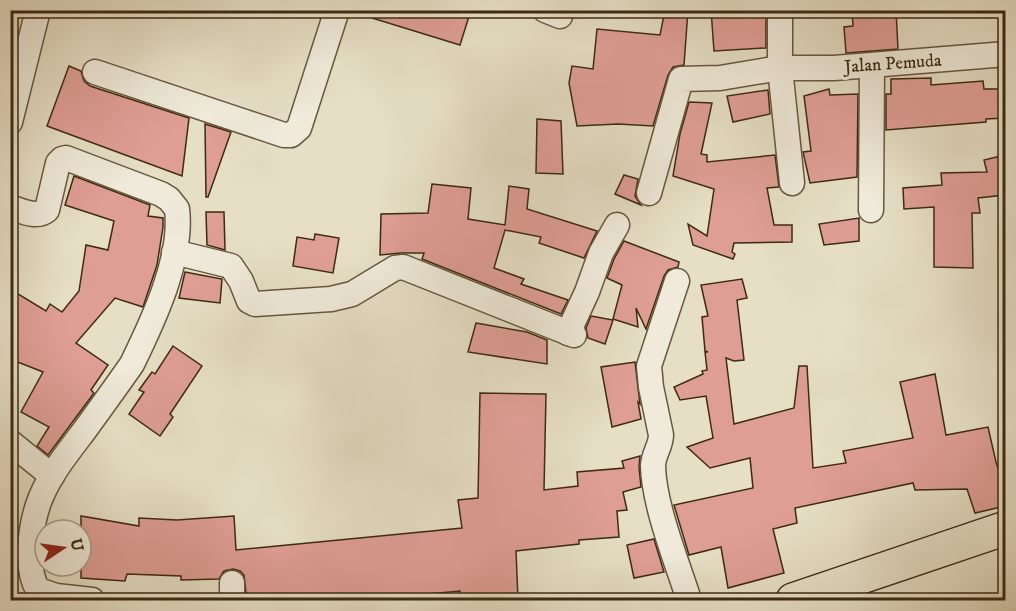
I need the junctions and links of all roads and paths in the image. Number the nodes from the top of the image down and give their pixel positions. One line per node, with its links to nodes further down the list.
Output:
1 (38, 10): 8 (street)
2 (337, 10): 7 (street)
3 (780, 10): 6 (street)
4 (1005, 54): 5 (street, Jalan Pemuda)
5 (872, 66): 6 (street, Jalan Pemuda); 12 (street)
6 (780, 68): 9 (street); 10 (street, Jalan Pemuda)
7 (95, 72)
8 (10, 122)
9 (792, 183)
10 (649, 193)
11 (10, 207): 14 (street)
12 (871, 210)
13 (617, 225): 14 (street)
14 (174, 252): 17 (street)
15 (677, 281): 20 (street)
16 (10, 442): 17 (street)
17 (52, 476): 19 (street)
18 (1005, 528): 21 (highway)
19 (92, 600)
20 (689, 600)
21 (795, 600)

